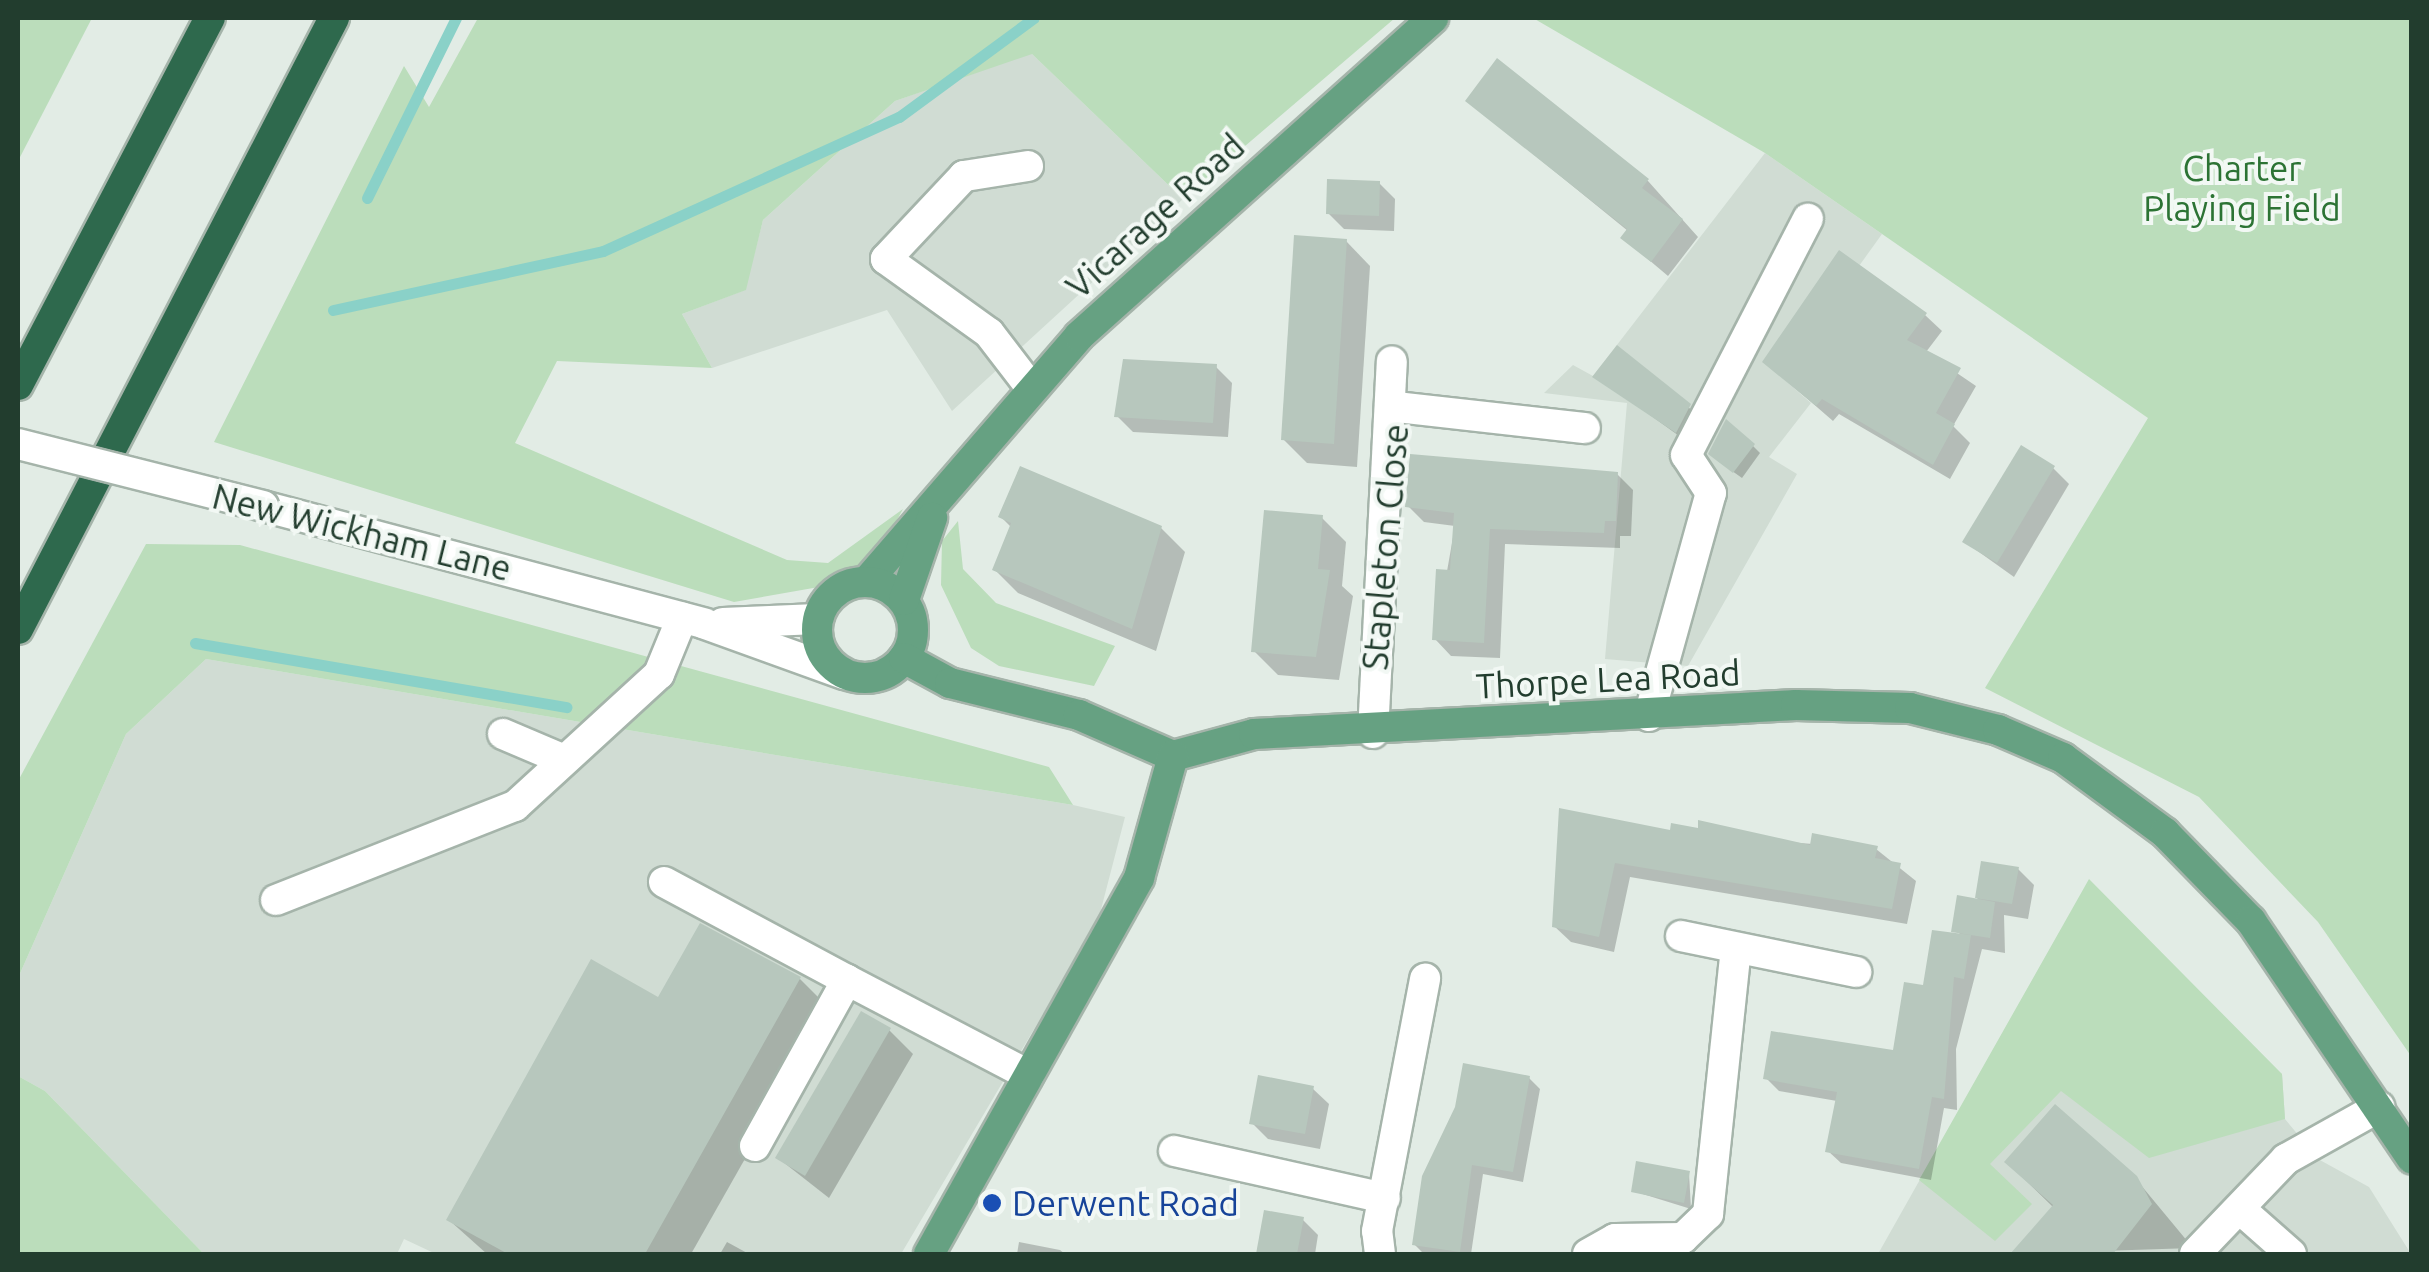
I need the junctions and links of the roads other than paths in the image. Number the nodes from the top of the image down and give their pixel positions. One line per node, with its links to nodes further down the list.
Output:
1 (210, 18): 7 (highway)
2 (334, 18): 17 (highway)
3 (1433, 18): 8 (main road, Vicarage Road)
4 (1028, 166): 8 (street)
5 (1808, 219): 20 (street)
6 (1392, 362): 9 (street, Stapleton Close)
7 (18, 385)
8 (1032, 389): 12 (main road, Vicarage Road)
9 (1397, 407): 10 (street); 21 (street, Stapleton Close)
10 (1585, 428)
11 (18, 444): 16 (street, New Wickham Lane, bridge)
12 (945, 487): 13 (main road, Vicarage Road); 14 (main road, Vicarage Road)
13 (867, 581): 14 (main road); 15 (main road)
14 (904, 600): 18 (main road)
15 (817, 619): 16 (street, New Wickham Lane); 19 (main road)
16 (693, 621): 19 (street, New Wickham Lane); 24 (street)
17 (18, 629)
18 (904, 658): 19 (main road); 23 (main road)
19 (844, 674)
20 (1650, 716): 21 (main road, Thorpe Lea Road); 33 (main road, Thorpe Lea Road)
21 (1373, 733): 23 (main road, Thorpe Lea Road)
22 (503, 734): 24 (street)
23 (1173, 756): 32 (main road)
24 (562, 760): 26 (street)
25 (664, 882): 31 (street)
26 (276, 900)
27 (1681, 936): 28 (street)
28 (1736, 949): 29 (street); 41 (street)
29 (1856, 972)
30 (1424, 979): 37 (street)
31 (847, 980): 32 (street); 34 (street)
32 (1029, 1076): 39 (main road)
33 (2380, 1107): 36 (main road, Thorpe Lea Road); 38 (street)
34 (755, 1146)
35 (1174, 1152): 37 (street)
36 (2412, 1159)
37 (1385, 1198): 40 (street)
38 (2240, 1210): 42 (street); 43 (street)
39 (929, 1254)
40 (1380, 1254)
41 (1588, 1254)
42 (2195, 1254)
43 (2290, 1254)

